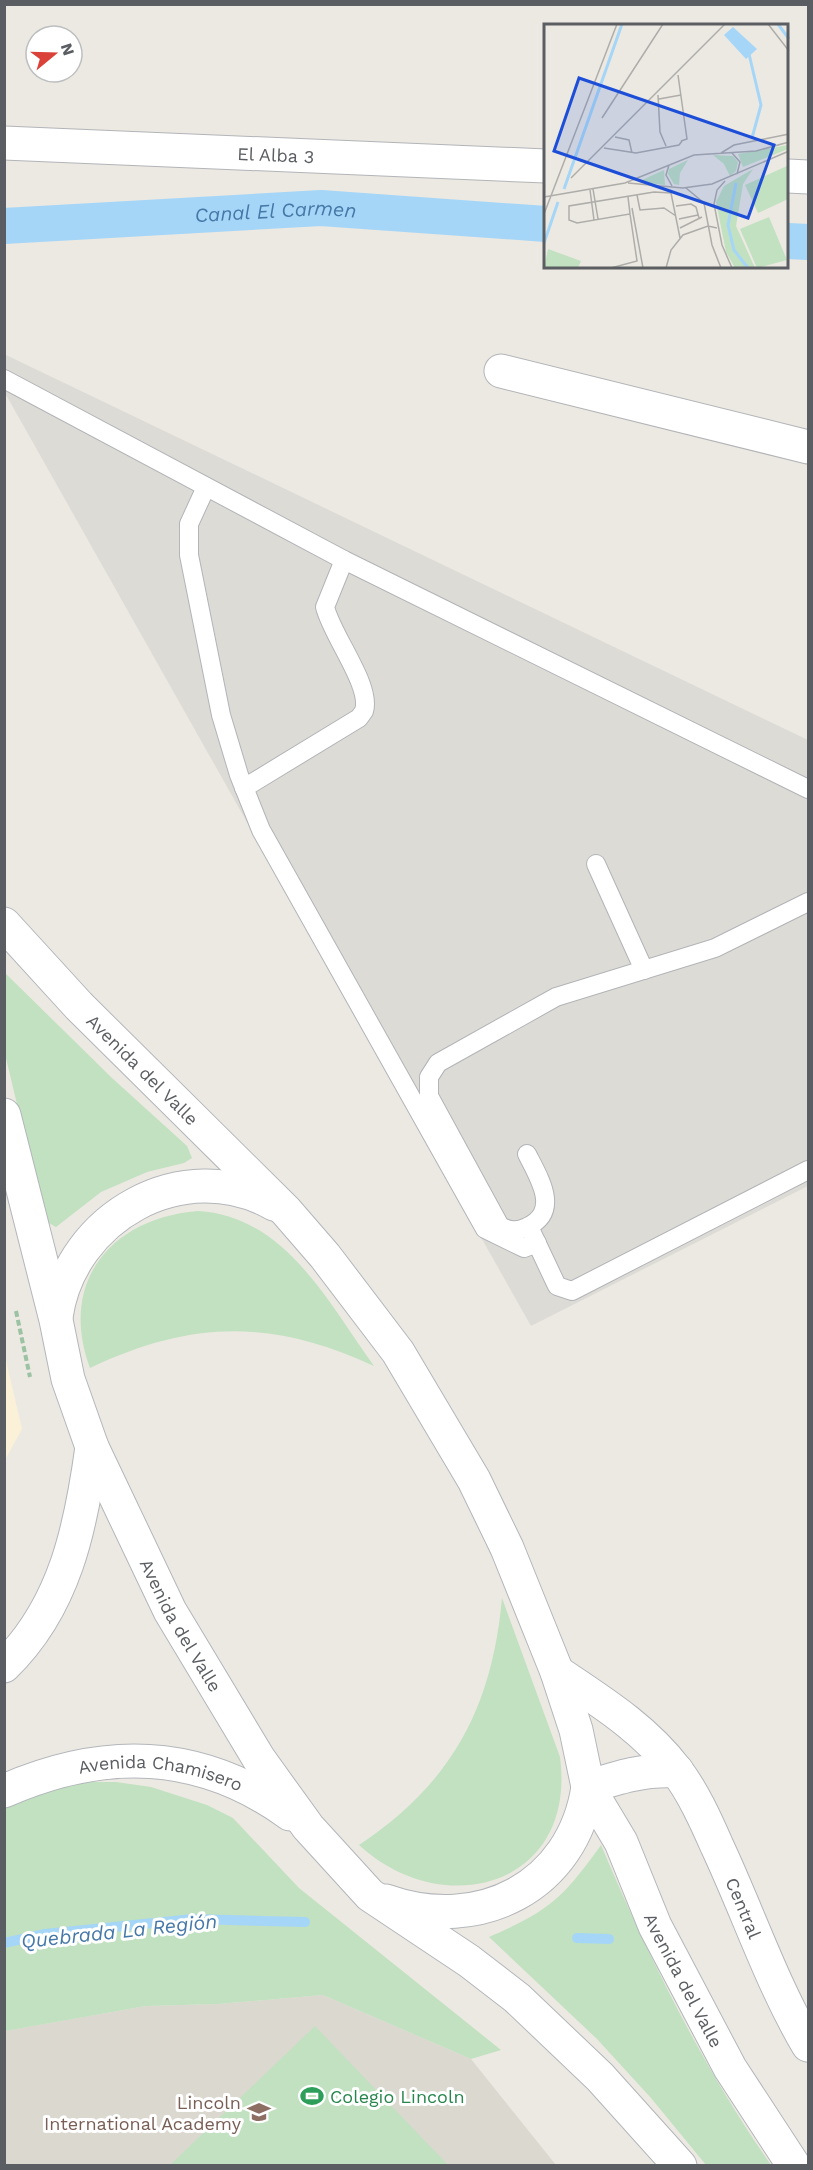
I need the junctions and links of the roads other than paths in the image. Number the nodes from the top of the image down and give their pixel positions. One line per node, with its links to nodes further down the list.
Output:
1 (4, 143): 2 (street, El Alba 3)
2 (544, 166)
3 (789, 176): 4 (street)
4 (808, 177)
5 (501, 371): 7 (street)
6 (4, 379): 8 (lane)
7 (808, 447)
8 (206, 488): 9 (lane); 10 (lane)
9 (344, 560): 10 (lane); 11 (lane)
10 (244, 788): 20 (lane)
11 (808, 789)
12 (596, 864): 15 (lane)
13 (808, 902): 15 (lane)
14 (4, 924): 19 (street, Avenida del Valle)
15 (644, 970): 20 (lane)
16 (4, 1115): 21 (street, Avenida del Valle)
17 (526, 1154): 20 (lane)
18 (808, 1170): 20 (lane)
19 (286, 1211): 21 (street, Avenida del Valle); 24 (street, Avenida del Valle)
20 (532, 1235)
21 (56, 1320): 22 (street, Avenida del Valle)
22 (92, 1447): 23 (street); 28 (street, Avenida del Valle)
23 (4, 1665)
24 (557, 1672): 25 (street, Central); 26 (street, Avenida del Valle)
25 (677, 1771): 26 (street); 30 (street, Central)
26 (588, 1787): 29 (street, Avenida del Valle); 32 (street, Avenida del Valle)
27 (4, 1791): 28 (street, Avenida Chamisero)
28 (308, 1827): 29 (street, Avenida del Valle)
29 (370, 1895): 31 (street, Avenida del Valle)
30 (808, 2045)
31 (680, 2166)
32 (794, 2166)

